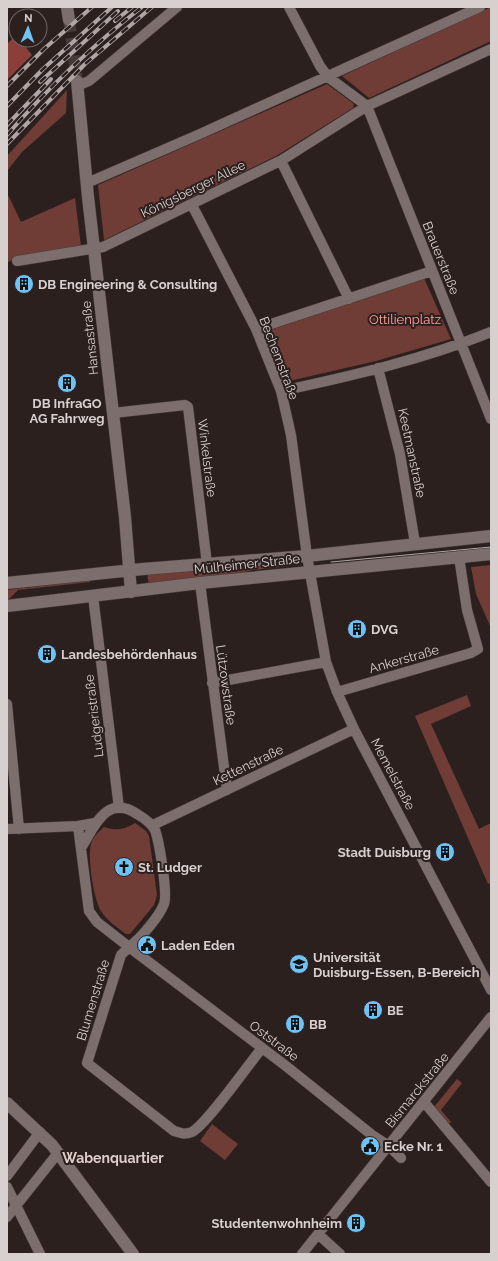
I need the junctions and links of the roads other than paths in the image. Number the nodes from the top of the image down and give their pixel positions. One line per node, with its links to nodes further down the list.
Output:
1 (67, 7): 5 (main road)
2 (177, 7): 8 (street)
3 (289, 7): 7 (street)
4 (480, 7): 7 (street)
5 (69, 20)
6 (491, 48): 9 (street, Königsberger Allee)
7 (328, 77): 9 (street); 11 (street)
8 (77, 83): 11 (main road, Hansastraße)
9 (367, 106): 10 (street, Königsberger Allee); 15 (street, Brauerstraße)
10 (281, 161): 12 (street, Königsberger Allee); 16 (street)
11 (87, 183): 13 (main road, Hansastraße)
12 (192, 205): 13 (street, Königsberger Allee); 17 (street, Bechemstraße)
13 (94, 249): 14 (street, Königsberger Allee); 22 (main road, Hansastraße)
14 (17, 261)
15 (432, 271): 16 (street); 19 (street, Brauerstraße)
16 (349, 299): 17 (street)
17 (256, 329): 21 (street, Bechemstraße)
18 (491, 332): 19 (street)
19 (461, 344): 20 (street); 23 (street, Brauerstraße)
20 (378, 368): 21 (street); 25 (street, Keetmanstraße)
21 (281, 391): 27 (street, Bechemstraße)
22 (113, 413): 29 (street, Winkelstraße); 30 (main road, Hansastraße)
23 (491, 420)
24 (491, 536): 25 (main road, Mülheimer Straße)
25 (415, 543): 27 (main road, Mülheimer Straße)
26 (491, 554): 28 (main road, Mülheimer Straße)
27 (307, 556): 29 (main road, Mülheimer Straße); 31 (street, Memelstraße)
28 (459, 557): 31 (main road, Mülheimer Straße); 39 (street, Ankerstraße)
29 (207, 564): 30 (main road, Mülheimer Straße)
30 (128, 571): 32 (main road, Mülheimer Straße); 34 (main road, Hansastraße)
31 (310, 572): 33 (main road, Mülheimer Straße); 37 (street, Memelstraße)
32 (7, 583)
33 (200, 583): 34 (main road, Mülheimer Straße); 38 (street, Lützowstraße)
34 (131, 592): 35 (main road, Mülheimer Straße)
35 (93, 596): 36 (main road, Mülheimer Straße); 43 (street, Ludgeristraße)
36 (7, 606)
37 (326, 662): 38 (street); 39 (street, Memelstraße)
38 (212, 683): 42 (street, Lützowstraße)
39 (337, 692): 41 (street, Memelstraße)
40 (7, 704): 48 (street)
41 (354, 729): 42 (street, Kettenstraße); 51 (street, Memelstraße)
42 (227, 790): 45 (street, Kettenstraße)
43 (118, 808): 44 (street); 45 (street)
44 (95, 823): 46 (street); 49 (street)
45 (153, 825): 50 (street)
46 (78, 826): 48 (street); 49 (street)
47 (7, 829): 48 (street)
48 (19, 829)
49 (81, 848): 50 (street)
50 (129, 947): 53 (street, Oststraße); 53 (street, Blumenstraße)
51 (491, 990)
52 (491, 1017): 54 (street, Bismarckstraße)
53 (262, 1048): 57 (street, Oststraße)
54 (424, 1102): 57 (street, Bismarckstraße); 61 (street)
55 (7, 1103): 56 (main road)
56 (40, 1132): 58 (main road); 60 (street)
57 (389, 1146): 59 (street, Oststraße); 65 (street, Bismarckstraße)
58 (58, 1152): 63 (street); 67 (main road)
59 (401, 1158)
60 (7, 1176)
61 (491, 1182)
62 (7, 1187): 63 (street)
63 (16, 1206): 64 (street); 66 (street)
64 (7, 1217)
65 (318, 1234): 68 (street, Bismarckstraße); 69 (street)
66 (40, 1254)
67 (133, 1254)
68 (302, 1254)
69 (340, 1254)

